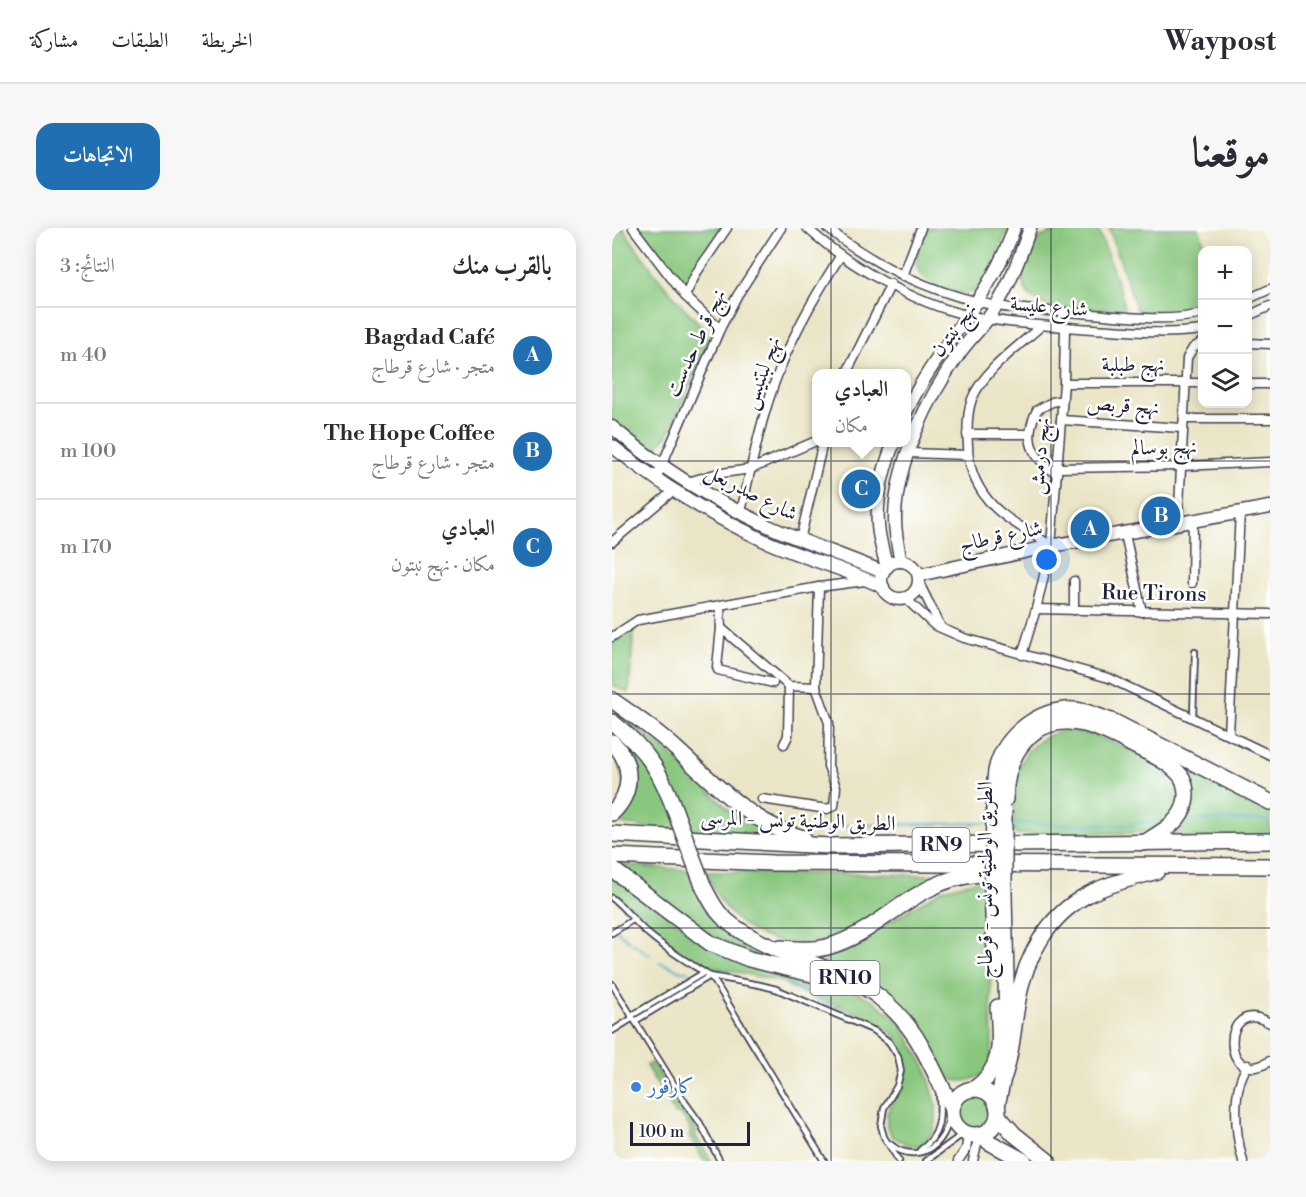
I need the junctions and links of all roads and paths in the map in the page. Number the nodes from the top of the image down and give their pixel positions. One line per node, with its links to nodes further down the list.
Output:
1 (633, 228): 13 (street)
2 (727, 228): 13 (street)
3 (781, 228): 24 (street, نهج قرط حدست)
4 (807, 228): 9 (street, شارع عليسة)
5 (828, 228): 10 (street, شارع عليسة)
6 (921, 228): 10 (street)
7 (1014, 228): 15 (street, نهج نبتون)
8 (1030, 228): 16 (street, نهج نبتون)
9 (841, 255): 11 (street, شارع عليسة); 54 (street, نهج لبتنيس)
10 (903, 276): 15 (street, شارع عليسة)
11 (891, 284): 19 (street, شارع عليسة); 29 (street)
12 (1270, 289): 14 (street)
13 (685, 296): 24 (street)
14 (1252, 297)
15 (978, 301): 16 (street, شارع عليسة); 19 (street, نهج نبتون)
16 (997, 306): 20 (street, شارع عليسة); 21 (street, نهج نبتون)
17 (1270, 306): 18 (street)
18 (1252, 314)
19 (969, 315): 21 (street, شارع عليسة); 35 (street, نهج نبتون)
20 (1198, 315)
21 (989, 319): 22 (street, شارع عليسة); 49 (street, نهج نبتون)
22 (1041, 326): 23 (street, شارع عليسة); 43 (street)
23 (1065, 327): 25 (street, شارع عليسة); 30 (street, نهج درمش)
24 (720, 329): 52 (street, نهج قرط حدست)
25 (1198, 330)
26 (1252, 343): 27 (street)
27 (1270, 344)
28 (1198, 345): 31 (street)
29 (848, 369)
30 (1064, 383): 31 (street, نهج طبلبة); 37 (street, نهج درمش)
31 (1185, 383): 32 (street, نهج طبلبة); 41 (street)
32 (1198, 383)
33 (1252, 384): 34 (street)
34 (1270, 384)
35 (918, 388): 36 (street); 38 (street, نهج نبتون)
36 (911, 392)
37 (1063, 400): 40 (street, نهج درمش); 44 (street)
38 (911, 402)
39 (1270, 419): 41 (street, نهج قربص)
40 (1061, 420): 41 (street, نهج قربص); 55 (street, نهج درمش)
41 (1183, 424): 53 (street)
42 (612, 428): 52 (street, شارع صدربعل)
43 (967, 434): 44 (street); 50 (street)
44 (1029, 434): 55 (street)
45 (812, 443): 54 (street)
46 (612, 446): 56 (street, شارع صدربعل)
47 (822, 447): 65 (street)
48 (892, 447): 69 (street)
49 (909, 453): 50 (street); 68 (street, نهج نبتون)
50 (968, 455): 67 (street)
51 (1270, 462): 53 (street, نهج بوسالم)
52 (661, 465): 56 (street, نهج قرط حدست); 57 (street, شارع صدربعل)
53 (1181, 466): 55 (street, نهج بوسالم); 63 (street)
54 (751, 469): 57 (street); 60 (street, نهج لبتنيس)
55 (1058, 471): 67 (street, نهج درمش)
56 (656, 478): 58 (street, شارع صدربعل)
57 (688, 482): 60 (street, شارع صدربعل)
58 (674, 490): 66 (street); 72 (street, شارع صدربعل)
59 (1270, 507): 61 (street, شارع قرطاج)
60 (741, 512): 65 (street, شارع صدربعل)
61 (1240, 512): 62 (street, شارع قرطاج); 80 (street)
62 (1193, 521): 63 (street, شارع قرطاج); 73 (street)
63 (1178, 524): 64 (street, شارع قرطاج)
64 (1125, 534): 67 (street, شارع قرطاج); 79 (street)
65 (801, 540): 69 (street, شارع صدربعل)
66 (612, 542)
67 (1051, 546): 70 (street, شارع قرطاج); 77 (street, نهج درمش)
68 (901, 561): 69 (street); 70 (street)
69 (885, 569): 72 (street)
70 (919, 579): 75 (street); 82 (street)
71 (1074, 581): 78 (street)
72 (877, 584): 74 (street); 75 (street)
73 (1192, 584)
74 (819, 587): 76 (street); 89 (street)
75 (905, 598): 82 (street)
76 (720, 606): 83 (street); 84 (street)
77 (1036, 609): 78 (street, Rue Tirons); 86 (street, نهج درمش)
78 (1074, 610): 79 (street, Rue Tirons)
79 (1142, 612): 80 (street, Rue Tirons)
80 (1235, 614): 81 (street, Rue Tirons); 93 (street)
81 (1270, 614)
82 (941, 627): 86 (street)
83 (721, 628): 87 (street); 88 (street)
84 (612, 637)
85 (1195, 652): 91 (lane)
86 (1022, 655): 91 (street)
87 (773, 683)
88 (789, 686): 89 (street); 95 (street)
89 (816, 687): 97 (street)
90 (612, 700): 106 (highway)
91 (1193, 717): 93 (street)
92 (612, 722): 116 (highway, RN10, bridge)
93 (1229, 734): 96 (street)
94 (612, 742): 99 (highway)
95 (784, 744)
96 (1270, 755)
97 (762, 799)
98 (1270, 800): 100 (highway)
99 (612, 813)
100 (999, 814): 105 (highway, الطريق الوطنية تونس - قرطاج); 112 (highway, الطريق الوطنية تونس - قرطاج, bridge)
101 (612, 827): 103 (highway)
102 (612, 834): 103 (highway, الطريق الوطنية تونس - المرسى / RN9)
103 (662, 837): 106 (highway, الطريق الوطنية تونس - المرسى / RN9)
104 (1270, 841): 105 (highway, الطريق الوطنية تونس - المرسى / RN9)
105 (1144, 843): 106 (highway, الطريق الوطنية تونس - المرسى / RN9)
106 (829, 846)
107 (612, 856): 108 (highway, الطريق الوطنية تونس - المرسى / RN9)
108 (1045, 864): 109 (highway, الطريق الوطنية تونس - المرسى / RN9); 116 (highway)
109 (1172, 866): 110 (highway, الطريق الوطنية تونس - المرسى / RN9); 127 (highway)
110 (1270, 866)
111 (612, 869): 120 (highway)
112 (998, 896): 127 (highway, الطريق الوطنية تونس - قرطاج); 128 (highway)
113 (612, 898): 114 (lane)
114 (634, 919): 115 (lane); 117 (lane)
115 (612, 933)
116 (761, 942): 120 (highway, RN10)
117 (705, 972): 118 (lane); 121 (lane)
118 (710, 976): 121 (lane); 132 (lane); 135 (lane)
119 (612, 984): 121 (lane)
120 (878, 997): 126 (highway, RN10)
121 (633, 1018): 123 (lane); 134 (lane)
122 (1270, 1021): 125 (street)
123 (612, 1031)
124 (1269, 1062): 125 (street)
125 (1248, 1065): 142 (street)
126 (936, 1073): 129 (highway, RN10); 133 (lane)
127 (1004, 1076): 130 (highway, الطريق الوطنية تونس - قرطاج)
128 (974, 1089): 129 (highway); 130 (highway)
129 (952, 1109): 131 (highway, RN10); 133 (lane)
130 (997, 1111): 131 (highway, الطريق الوطنية تونس - قرطاج); 141 (highway)
131 (973, 1134): 137 (lane); 138 (street); 139 (street); 140 (highway, RN10)
132 (887, 1142): 133 (lane); 136 (lane)
133 (915, 1153)
134 (720, 1161)
135 (824, 1161)
136 (899, 1161)
137 (926, 1161)
138 (958, 1161)
139 (973, 1161)
140 (1023, 1161)
141 (1048, 1161)
142 (1243, 1161)

